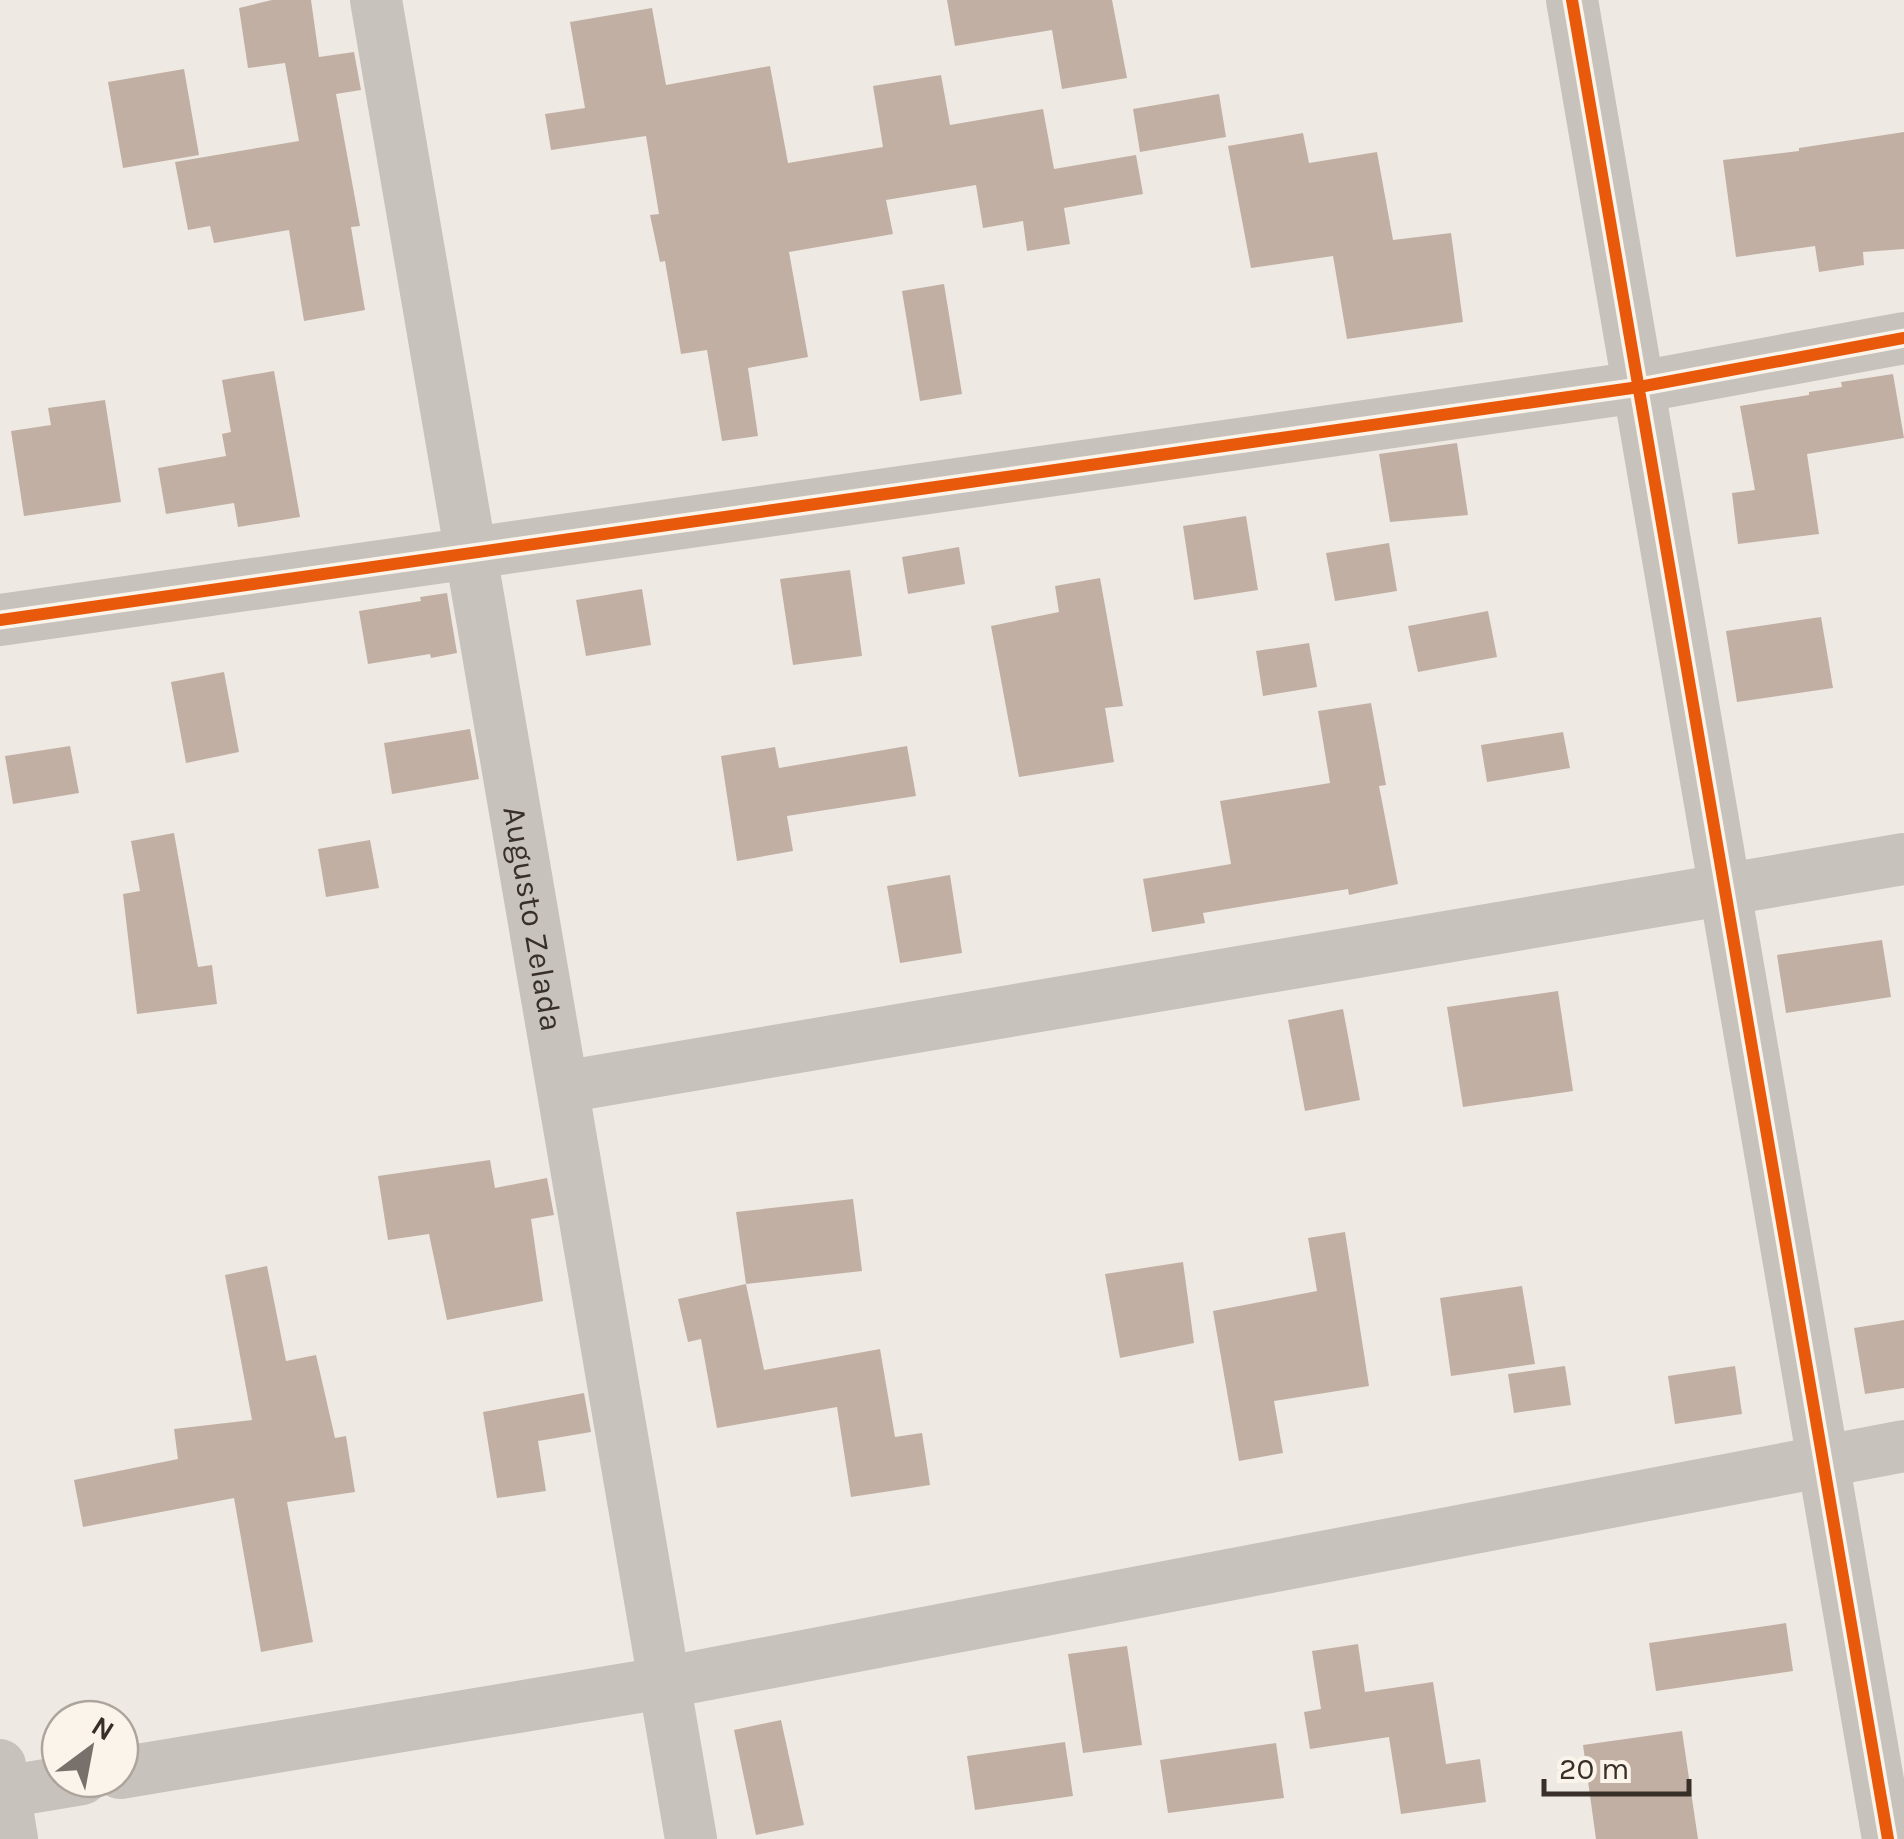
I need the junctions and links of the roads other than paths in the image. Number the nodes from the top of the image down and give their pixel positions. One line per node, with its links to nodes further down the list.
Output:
1 (376, 0): 5 (street, Augusto Zelada)
2 (1572, 0): 4 (street)
3 (1904, 338): 4 (street)
4 (1640, 388): 5 (street); 8 (street)
5 (472, 553): 6 (street); 9 (street, Augusto Zelada)
6 (0, 620)
7 (1904, 859): 8 (street)
8 (1726, 888): 9 (street); 11 (street)
9 (563, 1087): 12 (street, Augusto Zelada)
10 (1904, 1446): 11 (street)
11 (1820, 1461): 12 (street); 17 (street)
12 (662, 1683): 13 (street); 16 (street, Augusto Zelada)
13 (140, 1770)
14 (40, 1790): 15 (street)
15 (6, 1798)
16 (691, 1839)
17 (1888, 1839)

